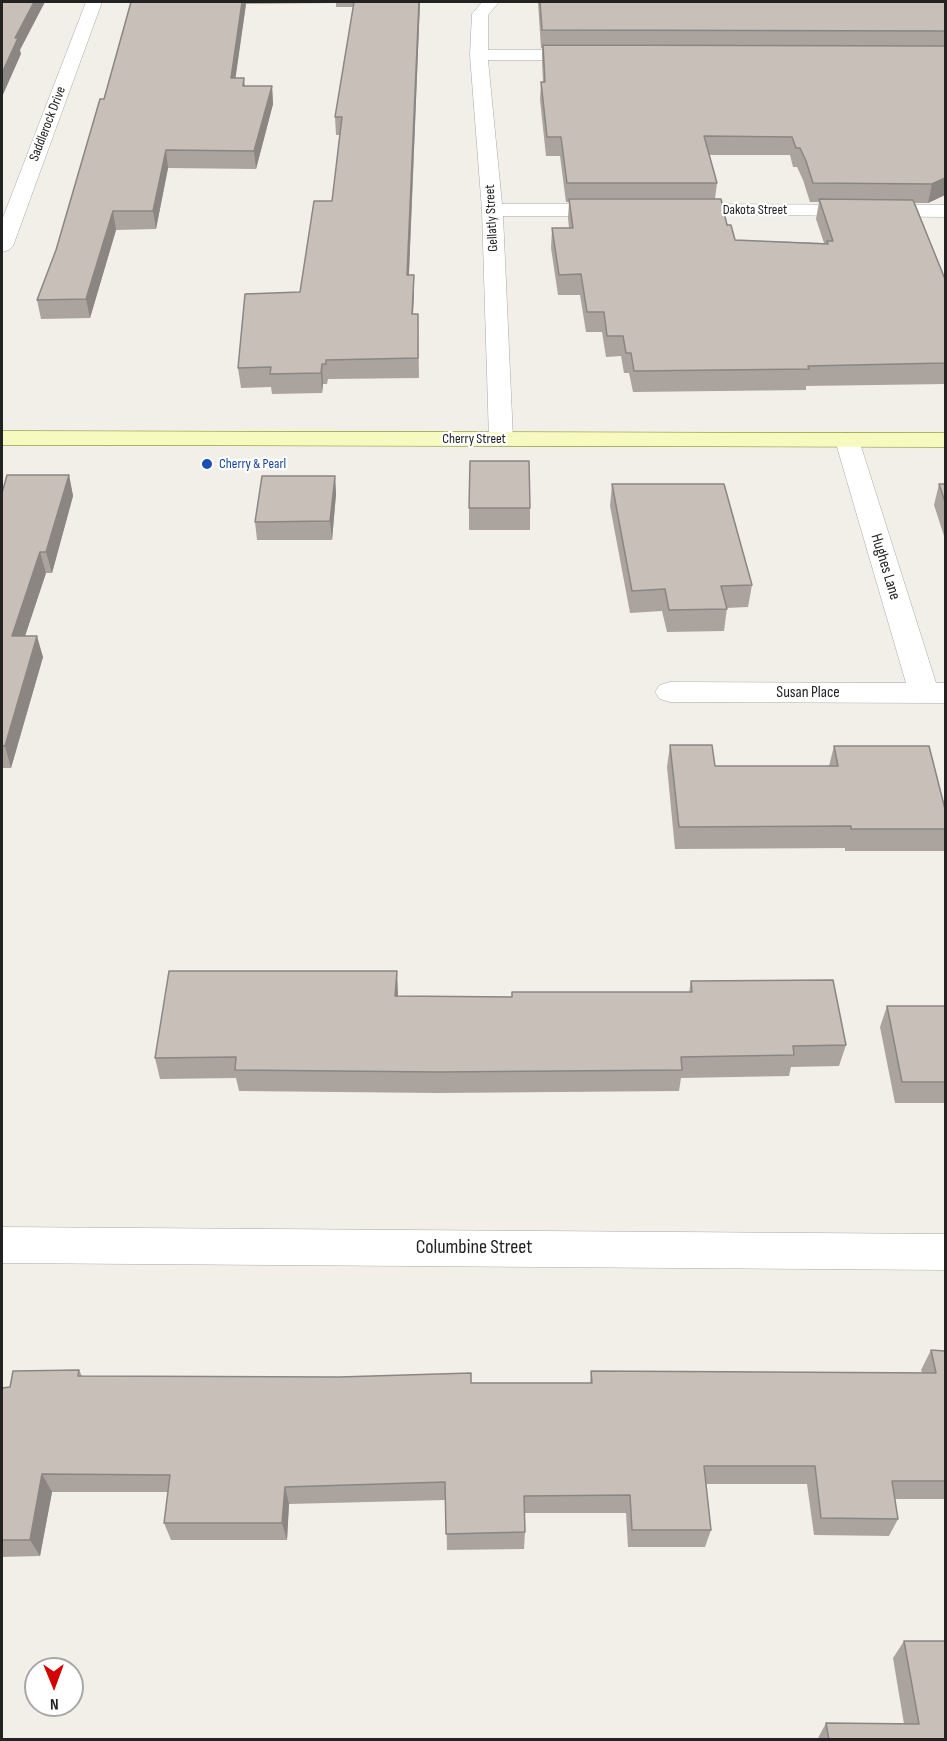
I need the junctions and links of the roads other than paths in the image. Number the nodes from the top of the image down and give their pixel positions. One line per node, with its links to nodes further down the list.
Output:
1 (94, 2): 9 (street, Saddlerock Drive)
2 (491, 2): 3 (street, Gellatly Street)
3 (479, 55): 4 (street); 5 (street, Gellatly Street)
4 (599, 55)
5 (492, 210): 6 (street); 11 (street, Gellatly Street)
6 (635, 210)
7 (659, 210): 8 (street, Dakota Street)
8 (945, 211)
9 (2, 246)
10 (2, 438): 11 (main road, Cherry Street)
11 (501, 439): 12 (main road, Cherry Street)
12 (847, 440): 13 (main road, Cherry Street); 15 (street, Hughes Lane)
13 (945, 440)
14 (670, 692): 15 (street, Susan Place)
15 (935, 693)
16 (2, 1245): 17 (street, Columbine Street)
17 (945, 1252)

